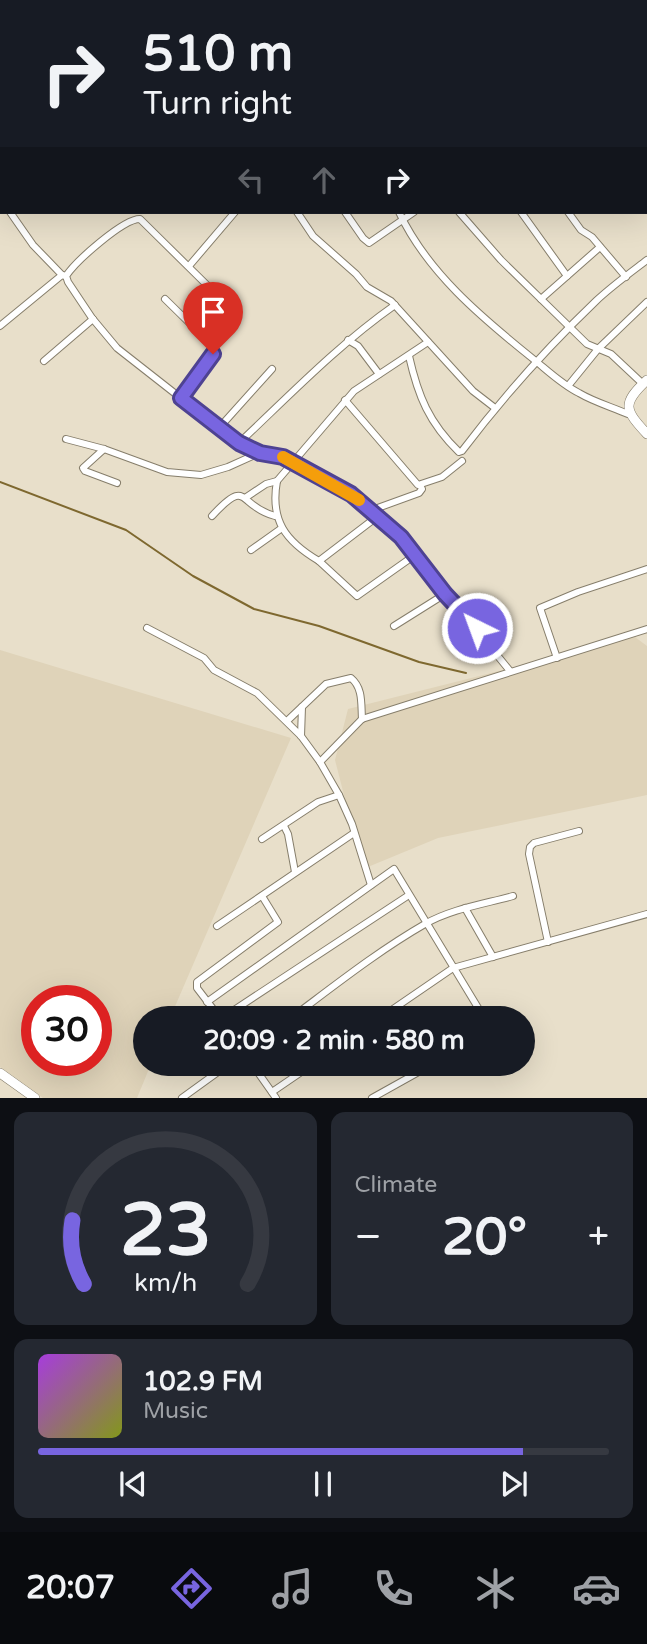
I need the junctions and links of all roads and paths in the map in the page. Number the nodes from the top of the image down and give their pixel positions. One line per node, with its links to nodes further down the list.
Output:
1 (11, 214): 14 (street)
2 (232, 214): 13 (street)
3 (298, 214): 21 (street)
4 (346, 214): 10 (street)
5 (400, 214): 10 (street)
6 (412, 214): 10 (street)
7 (460, 214): 19 (street)
8 (522, 214): 15 (street)
9 (569, 214): 11 (street)
10 (403, 221): 30 (street)
11 (600, 247): 15 (street); 16 (street)
12 (647, 260): 16 (street)
13 (189, 266): 14 (street); 17 (street)
14 (64, 275): 22 (street); 23 (street)
15 (567, 276): 19 (street)
16 (626, 277): 24 (street)
17 (216, 294)
18 (165, 299): 35 (street)
19 (541, 299): 24 (street)
20 (647, 302): 27 (street)
21 (396, 306): 25 (street); 26 (street)
22 (93, 319): 29 (street); 35 (street)
23 (0, 327)
24 (570, 328): 27 (street); 30 (street)
25 (348, 340): 32 (street); 42 (street)
26 (428, 342): 28 (street); 37 (street)
27 (598, 349): 33 (street); 34 (street)
28 (409, 356): 32 (street); 37 (street)
29 (44, 361)
30 (538, 363): 34 (street); 37 (street)
31 (272, 369): 39 (street)
32 (379, 374): 36 (street)
33 (645, 382): 38 (street)
34 (568, 386): 38 (street)
35 (181, 398): 39 (street)
36 (345, 400): 46 (street); 49 (street)
37 (495, 408)
38 (628, 414): 40 (street)
39 (219, 428): 42 (street)
40 (647, 434)
41 (66, 439): 43 (street)
42 (239, 443): 44 (street)
43 (104, 449): 44 (street); 48 (street)
44 (260, 453): 46 (street)
45 (462, 461): 49 (street)
46 (292, 463): 47 (street); 51 (street)
47 (277, 481): 50 (street); 53 (street)
48 (117, 483)
49 (420, 485): 51 (street)
50 (245, 498): 52 (street); 53 (street)
51 (372, 510): 54 (street)
52 (212, 516)
53 (275, 516): 55 (street)
54 (378, 516): 57 (street); 58 (street)
55 (282, 528): 56 (street); 58 (street)
56 (251, 550)
57 (415, 555): 58 (street); 60 (street)
58 (319, 561)
59 (647, 569): 64 (street)
60 (445, 594): 61 (street); 65 (street)
61 (394, 626)
62 (147, 628): 68 (street)
63 (647, 629): 64 (street)
64 (557, 658): 65 (street)
65 (510, 671): 67 (street)
66 (302, 707): 67 (street); 68 (street); 69 (street)
67 (362, 719): 70 (street)
68 (287, 721): 69 (street)
69 (301, 737): 70 (street)
70 (320, 762): 71 (street)
71 (339, 795): 72 (street); 74 (street)
72 (285, 826): 75 (street); 76 (street)
73 (579, 831): 85 (street)
74 (354, 833): 76 (street); 77 (street)
75 (262, 839)
76 (295, 872): 79 (street)
77 (371, 885): 78 (street); 88 (street)
78 (409, 895): 83 (street); 90 (street)
79 (262, 896): 84 (street); 88 (street)
80 (513, 896): 81 (street)
81 (465, 908): 83 (street); 86 (street)
82 (647, 914): 85 (street)
83 (426, 923): 87 (street); 91 (street)
84 (217, 926)
85 (548, 942): 86 (street)
86 (494, 957): 87 (street)
87 (453, 968): 92 (street); 93 (street)
88 (207, 1002): 89 (street)
89 (210, 1006)
90 (239, 1006)
91 (308, 1006)
92 (398, 1006)
93 (478, 1006)
94 (0, 1073): 100 (street)
95 (212, 1076): 101 (street)
96 (261, 1076): 99 (street)
97 (298, 1076): 99 (street)
98 (411, 1076): 102 (street)
99 (274, 1095)
100 (35, 1098)
101 (182, 1098)
102 (372, 1098)

